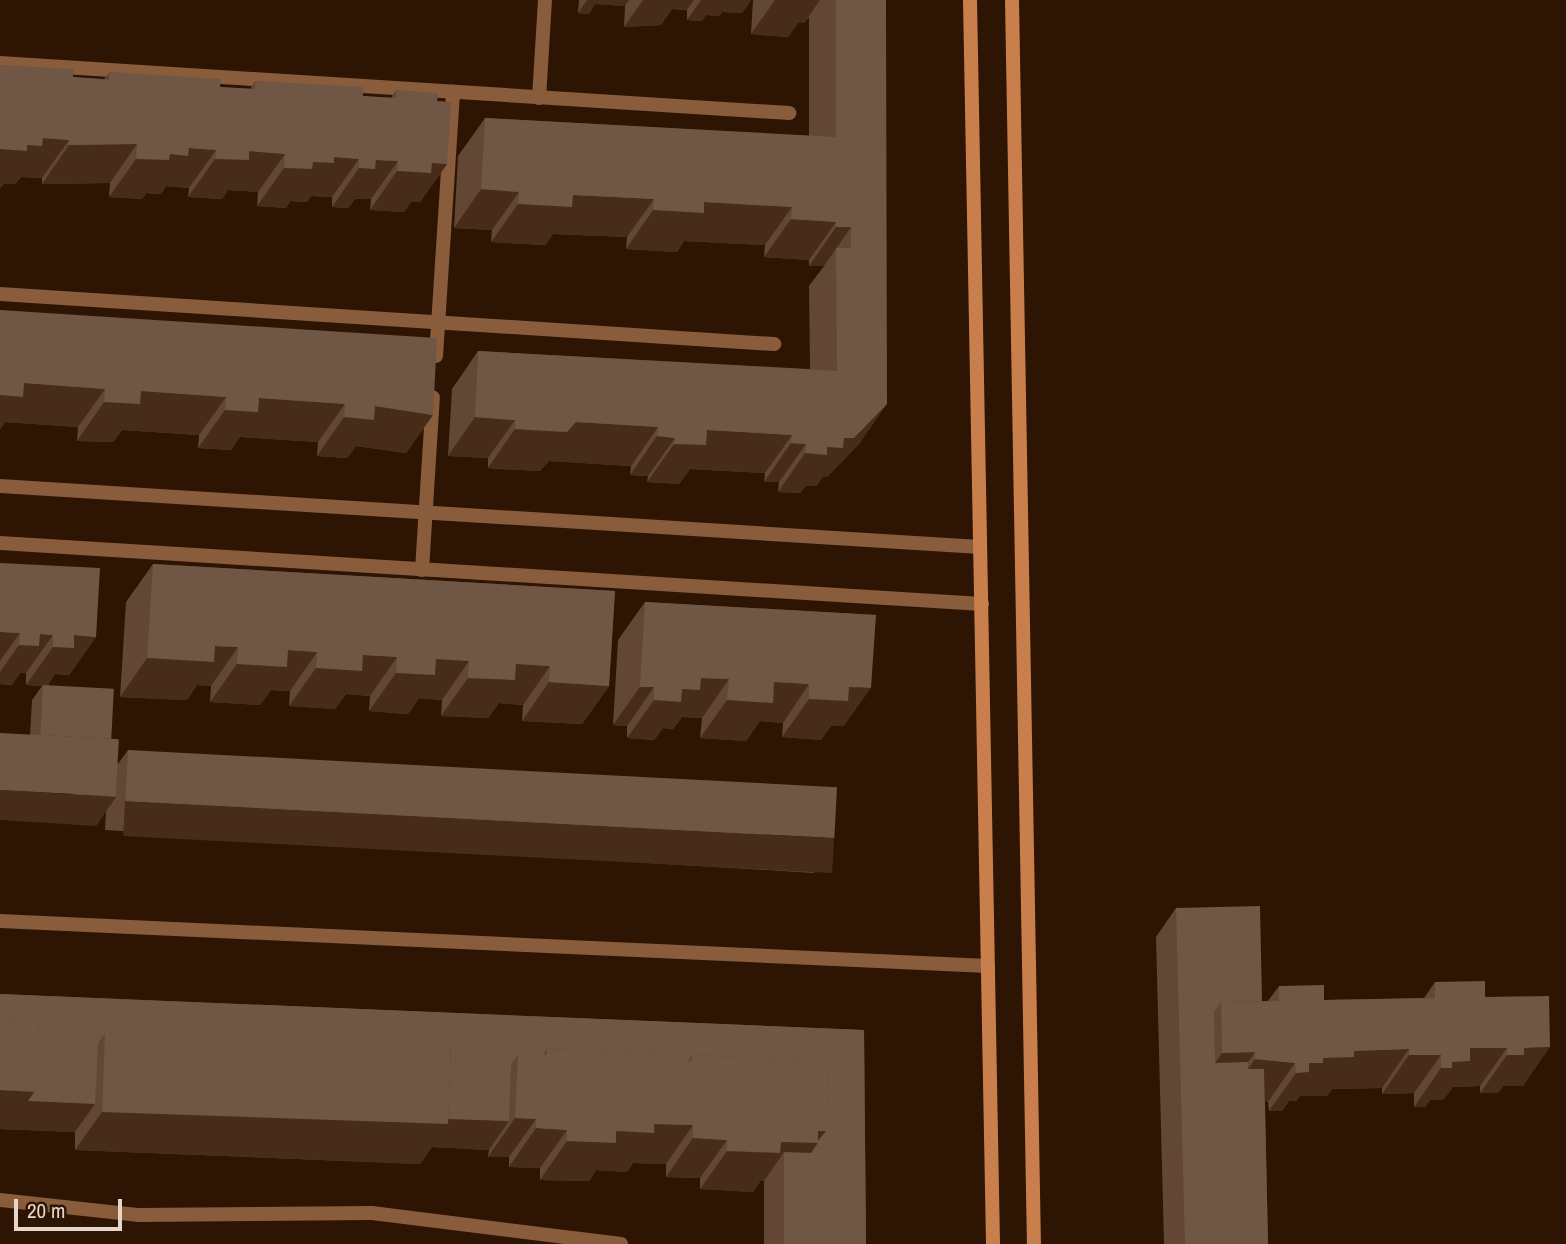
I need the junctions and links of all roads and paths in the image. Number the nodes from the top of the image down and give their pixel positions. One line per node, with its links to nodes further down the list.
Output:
1 (545, 0): 6 (street)
2 (971, 0): 14 (street)
3 (1012, 0): 22 (street)
4 (0, 63): 5 (street)
5 (453, 92): 6 (street); 9 (street)
6 (539, 98): 7 (street)
7 (789, 113)
8 (0, 294): 9 (street)
9 (438, 322): 10 (street); 12 (street)
10 (774, 344)
11 (0, 486): 12 (street)
12 (426, 513): 14 (street); 15 (street)
13 (0, 543): 15 (street)
14 (980, 547): 16 (street)
15 (422, 570): 16 (street)
16 (982, 604): 18 (street)
17 (0, 921): 18 (street)
18 (988, 965): 21 (street)
19 (0, 1200): 20 (street)
20 (621, 1244)
21 (993, 1244)
22 (1034, 1244)

